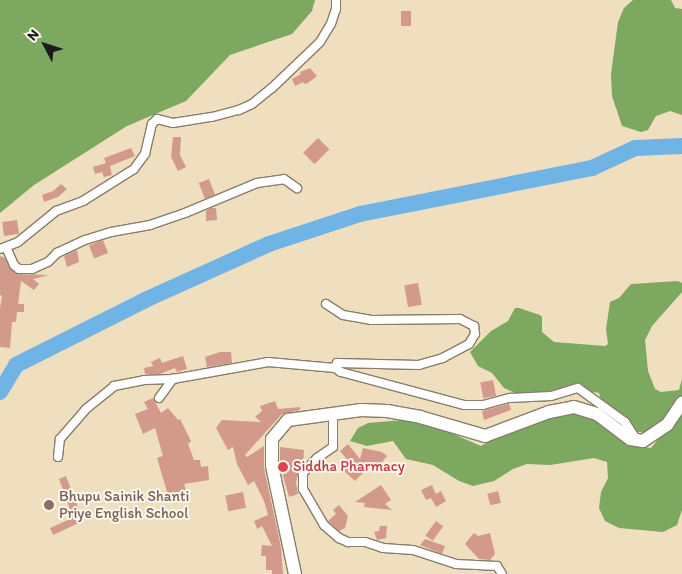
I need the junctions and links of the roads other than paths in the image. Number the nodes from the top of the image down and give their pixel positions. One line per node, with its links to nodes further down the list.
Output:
1 (336, 0): 3 (street)
2 (297, 188): 3 (street)
3 (3, 248)
4 (326, 304): 5 (street)
5 (335, 368): 6 (street); 10 (street)
6 (173, 379): 7 (street); 11 (street)
7 (159, 398)
8 (682, 403): 10 (highway)
9 (333, 414): 10 (highway); 12 (highway); 13 (street)
10 (636, 440)
11 (58, 457)
12 (295, 574)
13 (502, 574)

